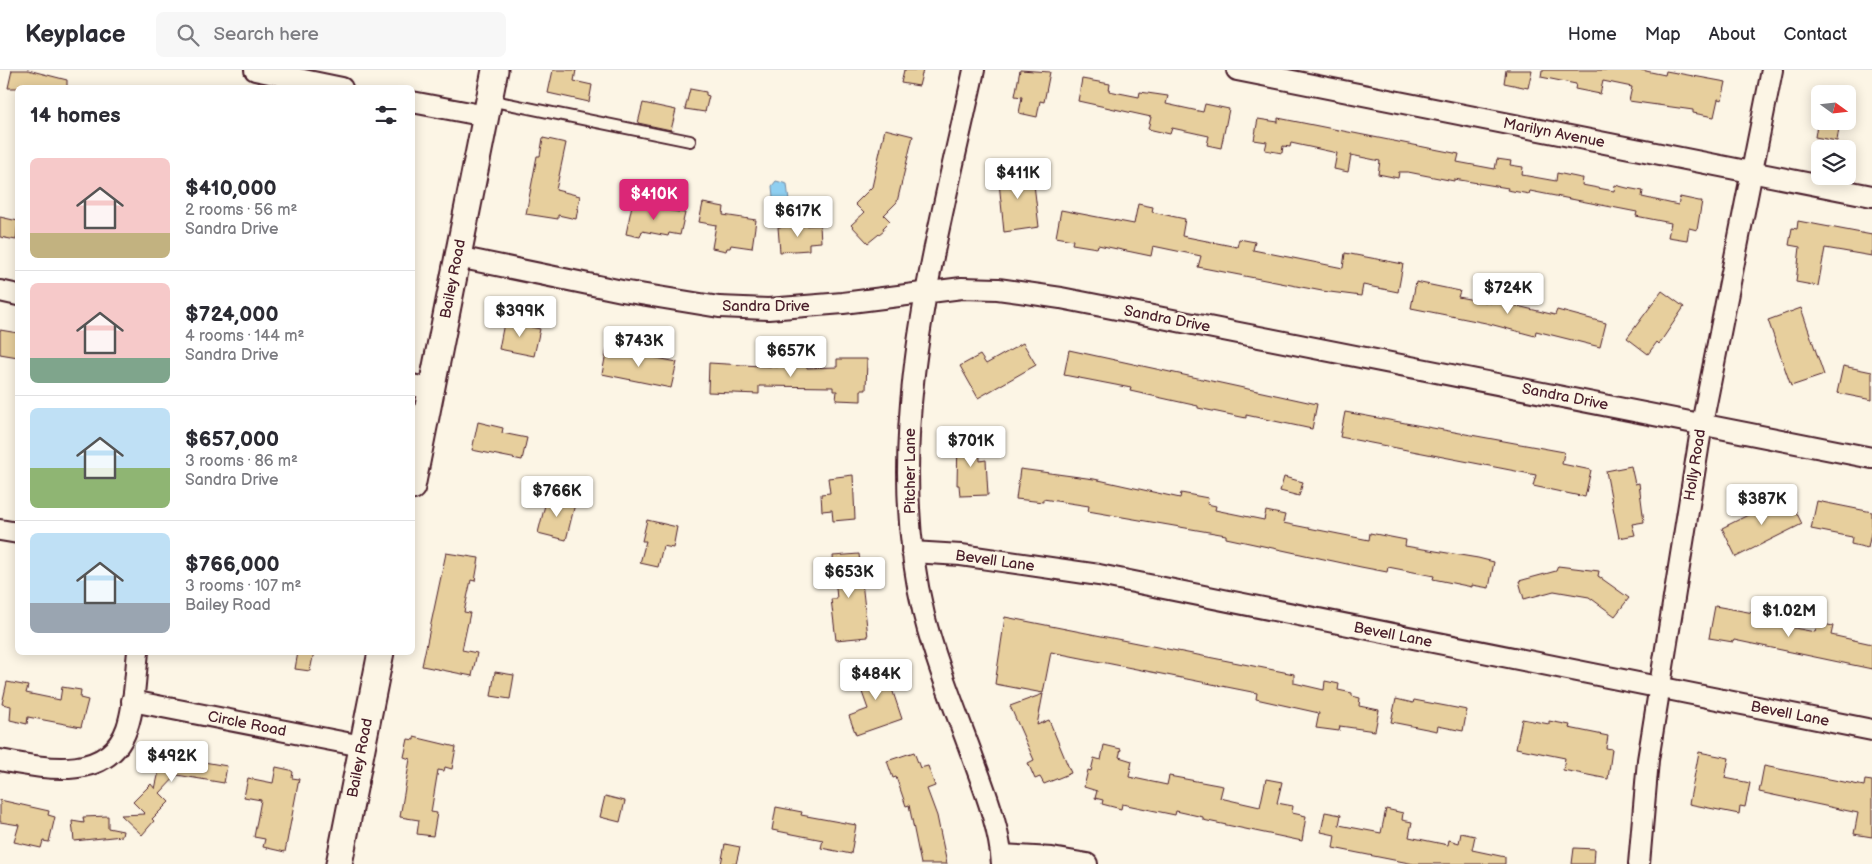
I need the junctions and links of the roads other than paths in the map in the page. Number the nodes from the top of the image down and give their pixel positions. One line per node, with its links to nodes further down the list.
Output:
1 (255, 70): 6 (street)
2 (495, 70): 8 (street, Bailey Road)
3 (974, 70): 14 (street, Pitcher Lane)
4 (1237, 70): 10 (street, Marilyn Avenue)
5 (1772, 70): 10 (street, Holly Road)
6 (328, 85)
7 (415, 102): 8 (street)
8 (487, 108): 9 (lane); 12 (street, Bailey Road)
9 (690, 141)
10 (1751, 172): 11 (street, Marilyn Avenue); 17 (street, Holly Road)
11 (1872, 196)
12 (458, 257): 14 (street, Sandra Drive); 16 (street, Bailey Road)
13 (0, 291): 15 (street)
14 (927, 291): 17 (street, Sandra Drive); 22 (street, Pitcher Lane)
15 (15, 294)
16 (422, 387): 18 (street, Bailey Road)
17 (1702, 424): 19 (street, Sandra Drive); 25 (street, Holly Road)
18 (415, 458)
19 (1872, 458)
20 (0, 530): 21 (street)
21 (15, 532)
22 (912, 552): 25 (street, Bevell Lane); 30 (street, Pitcher Lane)
23 (138, 655): 26 (street)
24 (380, 655): 28 (street, Bailey Road)
25 (1659, 689): 27 (street, Bevell Lane); 33 (street, Holly Road)
26 (132, 701): 28 (street, Circle Road); 29 (street)
27 (1872, 730)
28 (362, 746): 31 (street, Bailey Road)
29 (0, 760)
30 (1002, 859): 32 (street)
31 (339, 864)
32 (1087, 864)
33 (1639, 864)

